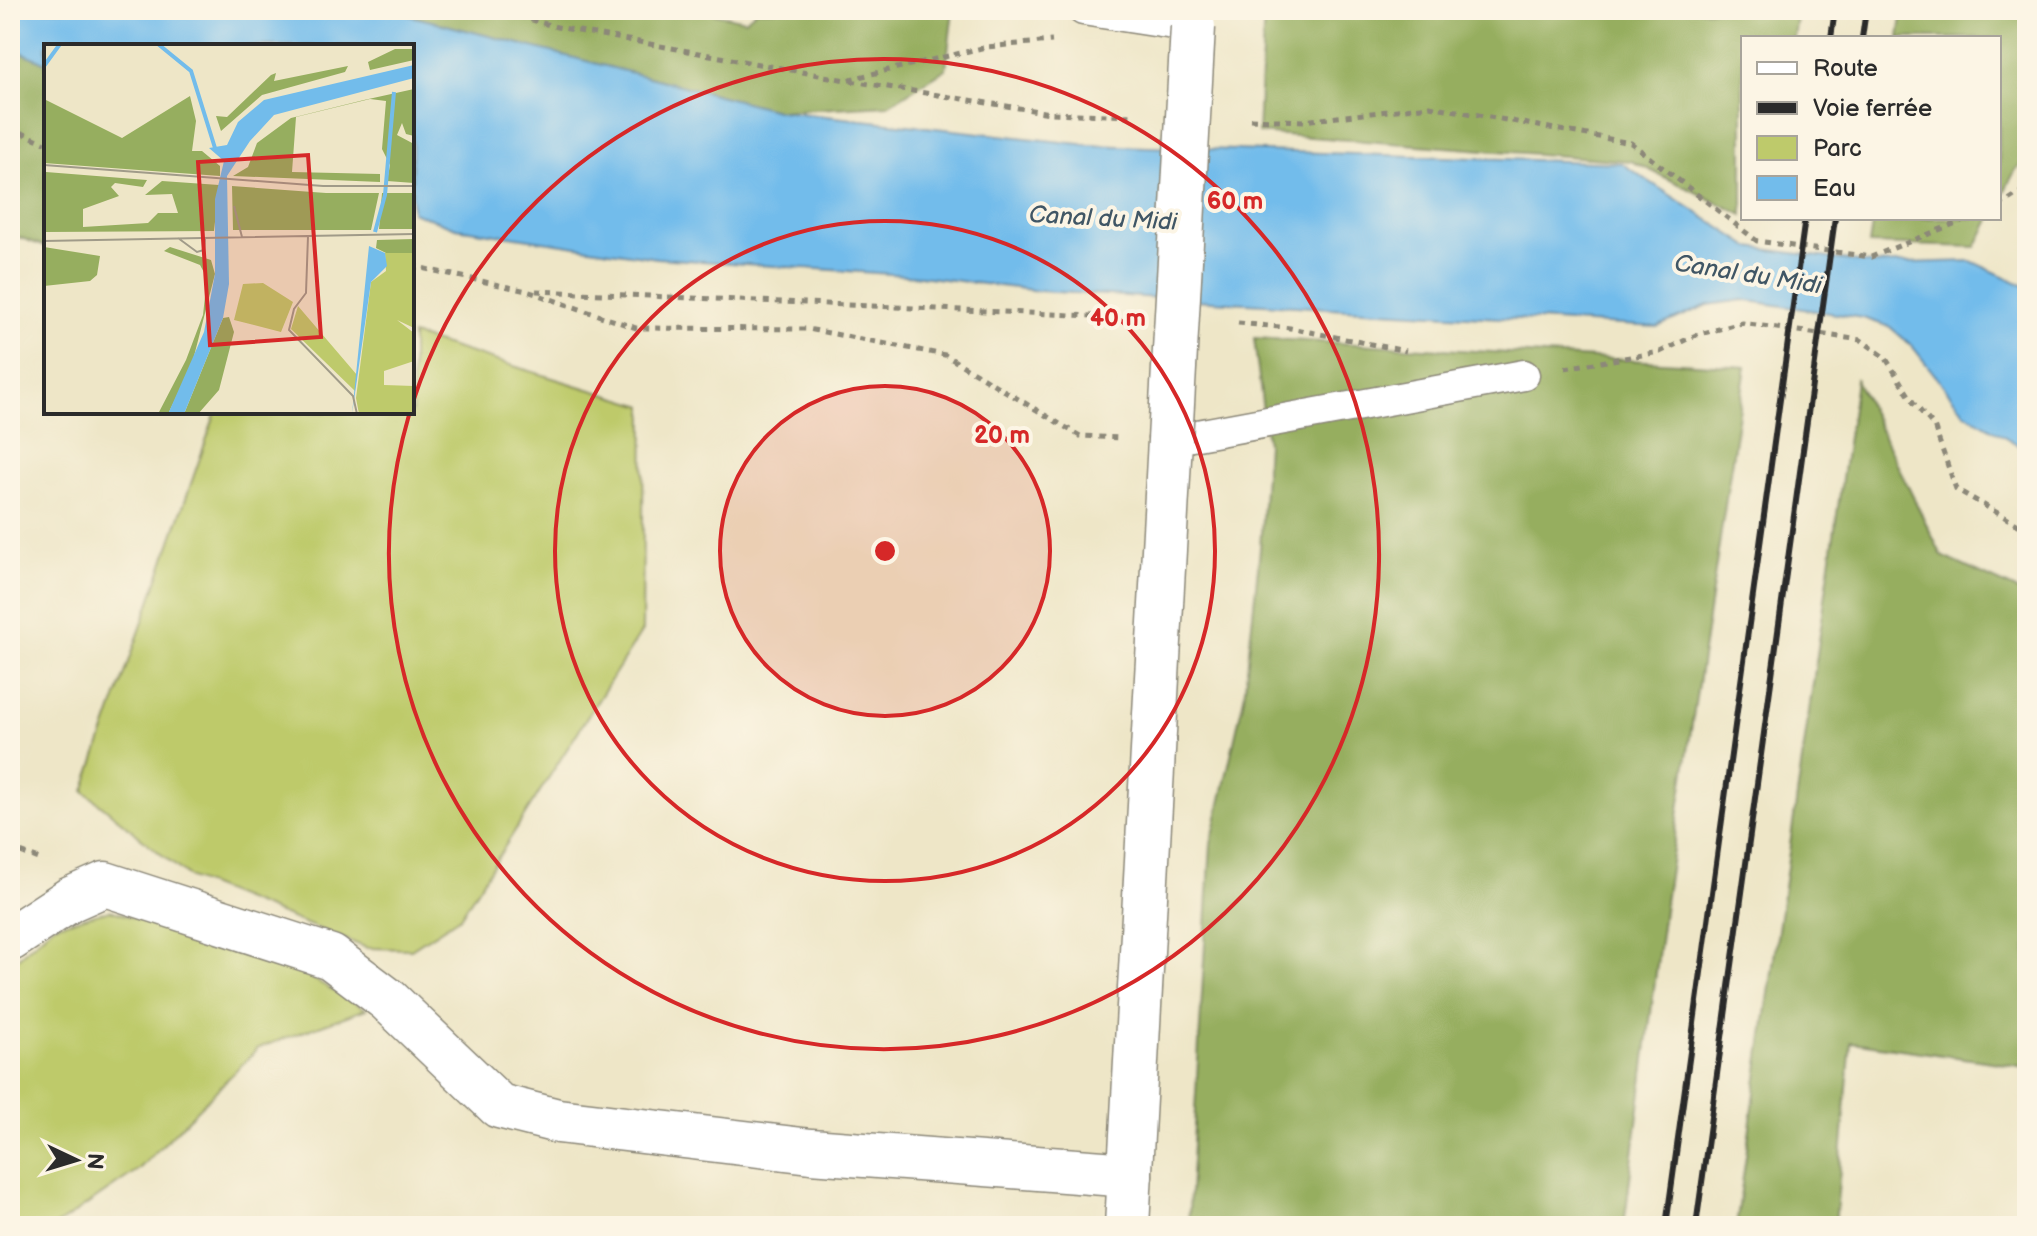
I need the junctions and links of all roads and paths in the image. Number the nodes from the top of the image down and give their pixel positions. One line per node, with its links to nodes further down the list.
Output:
1 (496, 10): 5 (path)
2 (1083, 10): 3 (lane)
3 (1193, 18): 19 (main road, bridge)
4 (1066, 39): 5 (path)
5 (846, 80): 6 (path)
6 (1134, 116)
7 (1250, 119): 12 (path)
8 (10, 128): 9 (path)
9 (44, 142)
10 (2027, 188): 11 (path)
11 (2001, 205)
12 (1964, 220)
13 (414, 266): 14 (path)
14 (527, 291): 15 (path); 19 (path)
15 (1117, 317)
16 (1238, 323): 17 (path)
17 (1416, 353)
18 (1524, 375): 19 (lane); 20 (path)
19 (1170, 440): 22 (main road)
20 (2027, 530)
21 (10, 939): 22 (main road)
22 (1130, 1175): 23 (main road)
23 (1127, 1226)

